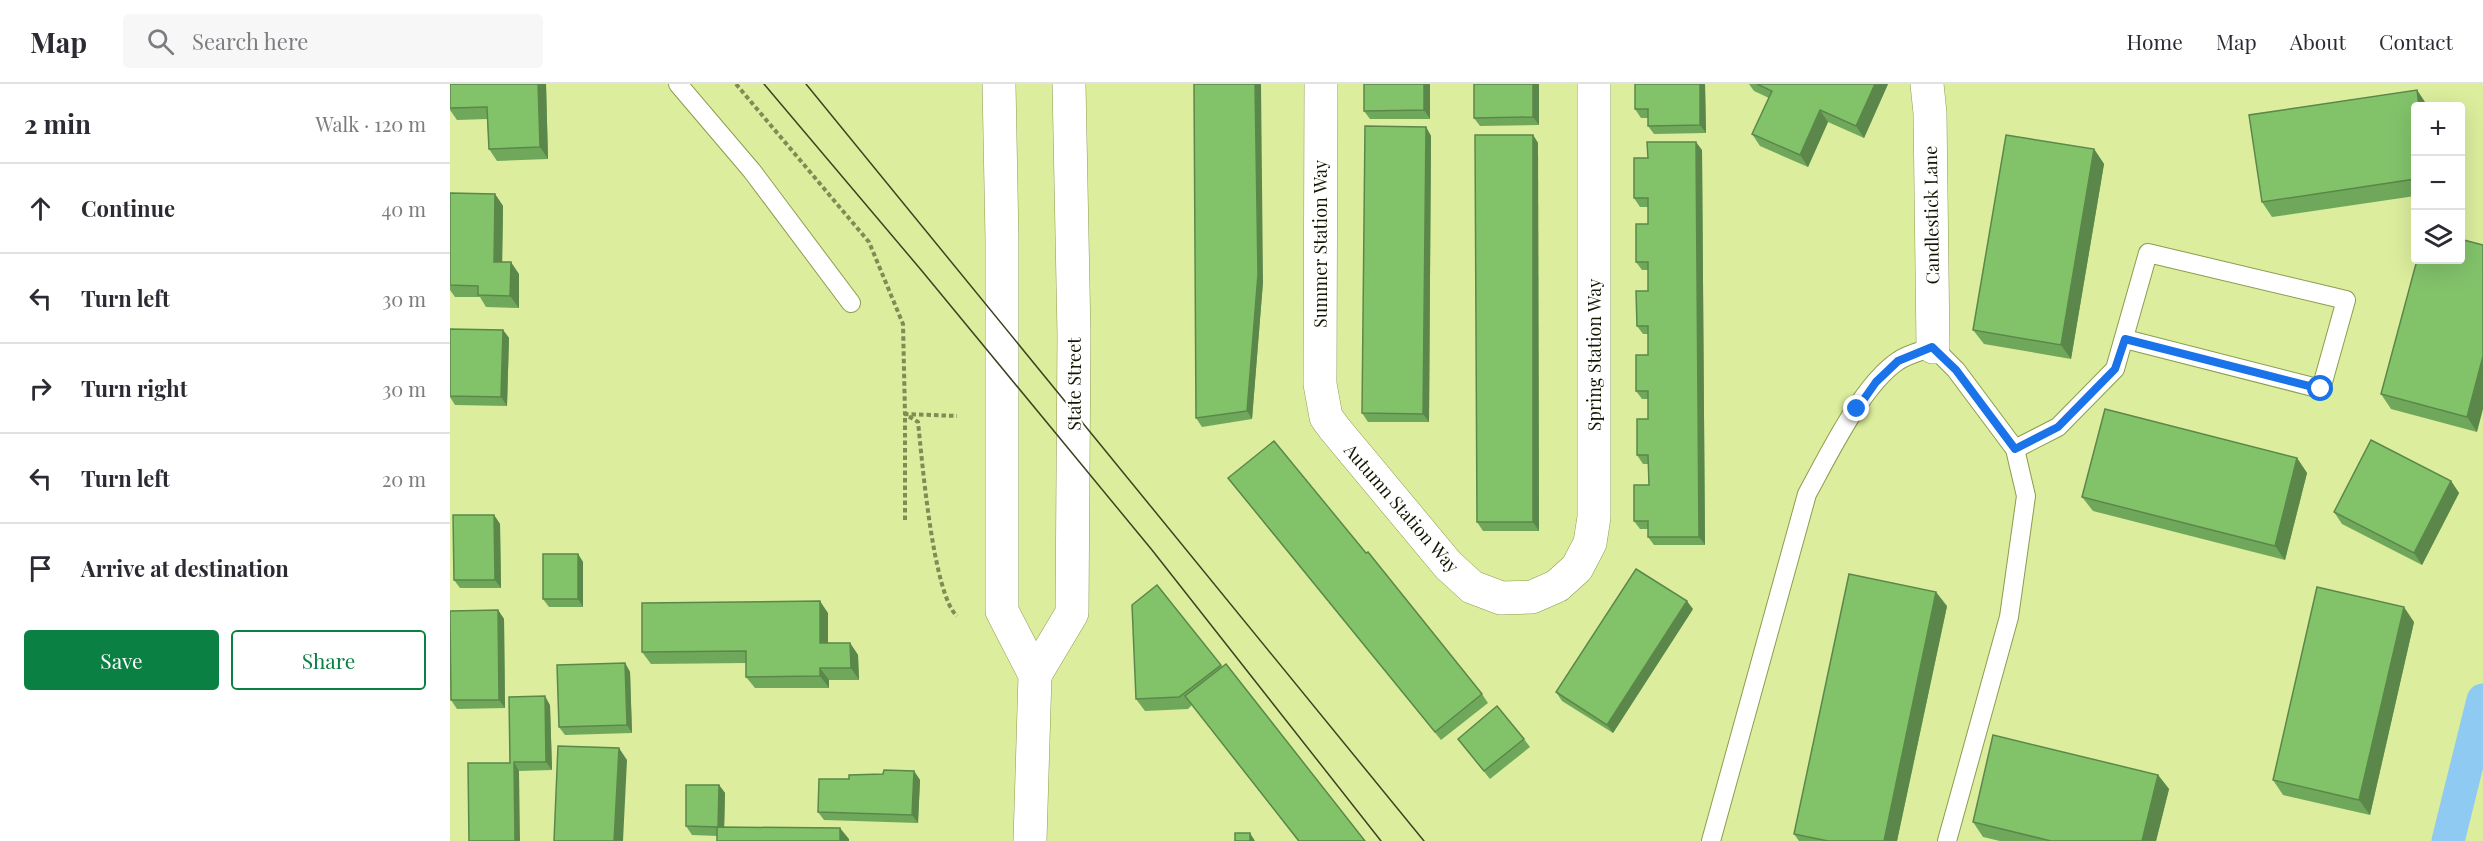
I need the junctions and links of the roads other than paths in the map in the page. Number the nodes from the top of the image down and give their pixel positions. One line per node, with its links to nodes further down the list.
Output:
1 (678, 84): 7 (lane)
2 (999, 84): 13 (street, State Street)
3 (1069, 84): 13 (street, State Street)
4 (1321, 84): 10 (street, Summer Station Way)
5 (1593, 84): 12 (street, Spring Station Way)
6 (1927, 84): 9 (street, Candlestick Lane)
7 (851, 303)
8 (2125, 339): 8 (lane); 11 (lane)
9 (1932, 347): 11 (lane); 15 (lane)
10 (1323, 404): 12 (street, Autumn Station Way)
11 (2015, 449): 16 (lane)
12 (1532, 597)
13 (1035, 675): 14 (street, State Street)
14 (1030, 841)
15 (1711, 841)
16 (1947, 841)

